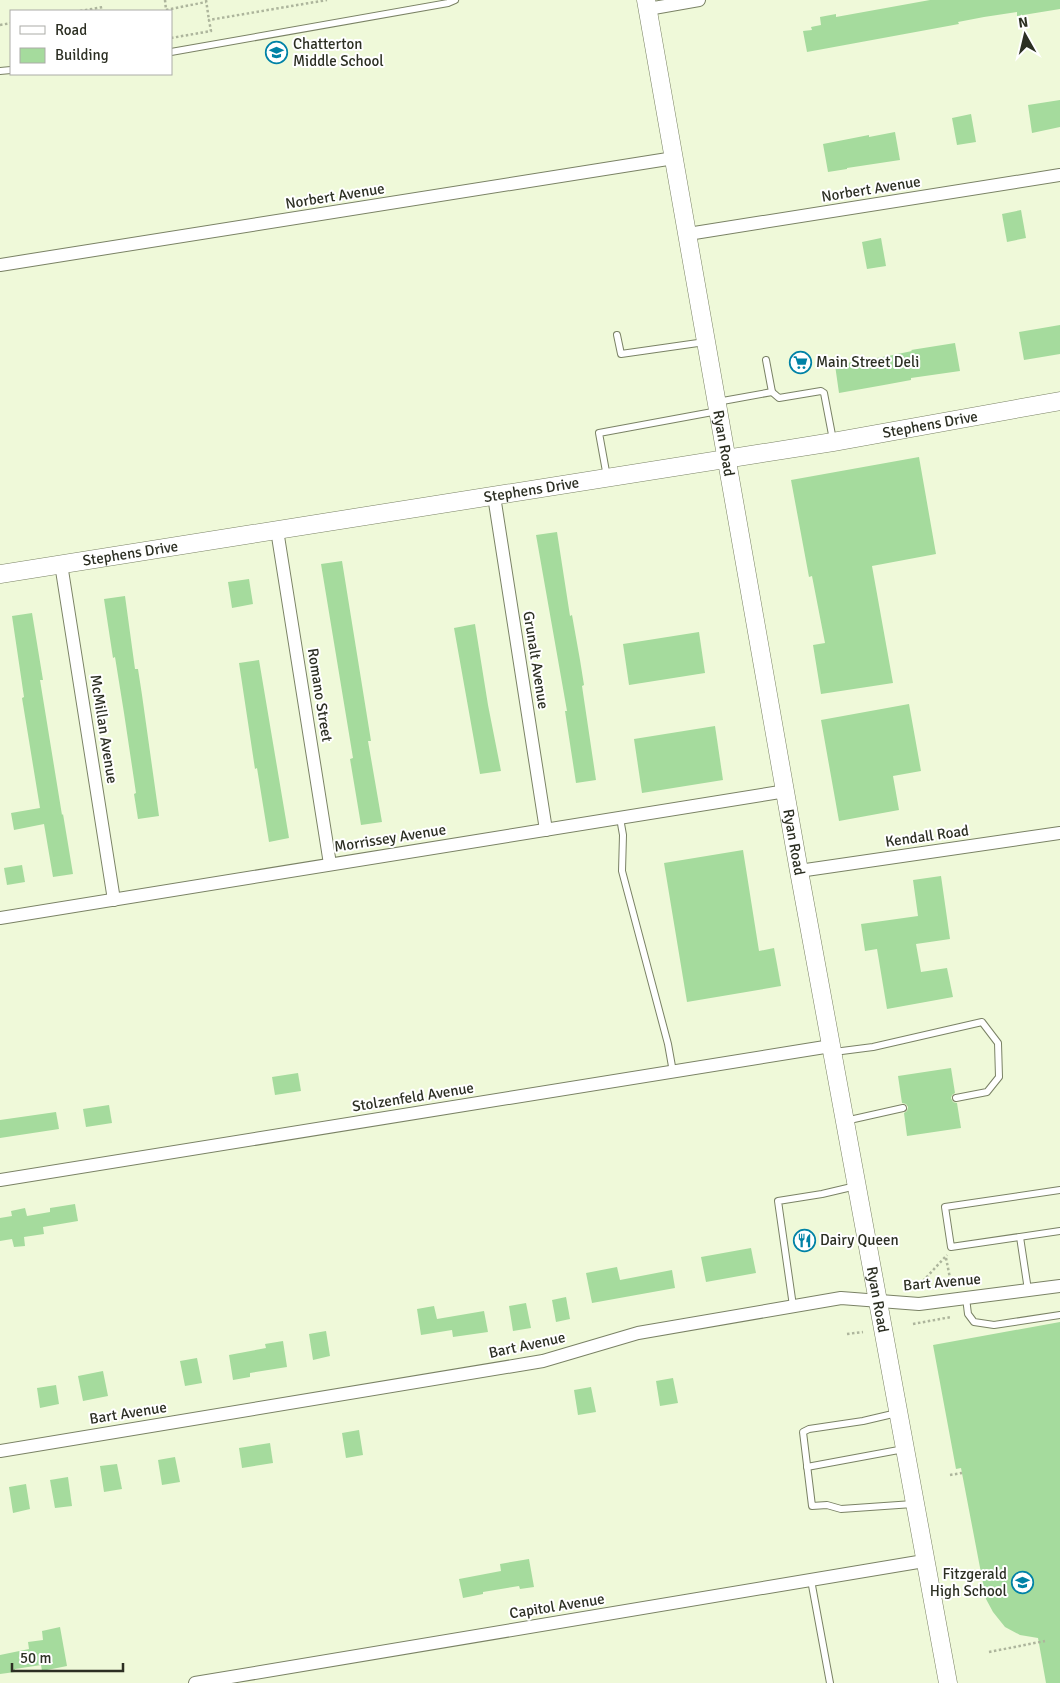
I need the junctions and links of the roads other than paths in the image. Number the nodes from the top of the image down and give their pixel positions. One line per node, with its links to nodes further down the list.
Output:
1 (455, 0): 4 (lane)
2 (699, 0): 3 (street)
3 (647, 5): 5 (main road, Ryan Road)
4 (172, 52)
5 (674, 158): 7 (main road, Ryan Road); 8 (street, Norbert Avenue)
6 (1060, 175): 7 (street, Norbert Avenue)
7 (688, 234): 10 (main road, Ryan Road)
8 (0, 265)
9 (617, 335): 10 (lane)
10 (706, 342): 14 (main road, Ryan Road)
11 (766, 360): 12 (lane)
12 (772, 392): 14 (lane); 15 (lane)
13 (1060, 401): 15 (main road, Stephens Drive)
14 (718, 406): 16 (main road, Ryan Road); 17 (lane)
15 (833, 442): 16 (main road, Stephens Drive)
16 (727, 458): 17 (main road, Stephens Drive); 22 (main road, Ryan Road)
17 (607, 477): 18 (main road, Stephens Drive)
18 (494, 496): 19 (main road, Stephens Drive); 24 (street, Grunalt Avenue)
19 (277, 530): 20 (main road, Stephens Drive); 26 (street, Romano Street)
20 (61, 564): 21 (main road, Stephens Drive); 28 (street, McMillan Avenue)
21 (0, 574)
22 (786, 791): 23 (street, Morrissey Avenue); 27 (main road, Ryan Road)
23 (620, 818): 24 (street, Morrissey Avenue); 31 (lane)
24 (546, 830): 26 (street, Morrissey Avenue)
25 (1060, 833): 27 (street, Kendall Road)
26 (330, 864): 28 (street, Morrissey Avenue)
27 (799, 870): 30 (main road, Ryan Road)
28 (114, 900): 29 (street, Morrissey Avenue)
29 (0, 918)
30 (832, 1049): 31 (street, Stolzenfeld Avenue); 32 (lane); 34 (main road, Ryan Road)
31 (672, 1072): 35 (street, Stolzenfeld Avenue)
32 (956, 1098)
33 (903, 1108): 34 (lane)
34 (845, 1121): 36 (main road, Ryan Road)
35 (0, 1180)
36 (857, 1185): 43 (main road, Ryan Road); 44 (lane)
37 (1060, 1190): 39 (lane)
38 (1060, 1231): 39 (lane)
39 (1020, 1237): 41 (lane)
40 (1060, 1286): 41 (street, Bart Avenue)
41 (1028, 1290): 42 (street, Bart Avenue)
42 (966, 1298): 43 (street, Bart Avenue); 45 (lane)
43 (877, 1301): 44 (street, Bart Avenue); 46 (main road, Ryan Road)
44 (793, 1306): 48 (street, Bart Avenue)
45 (1060, 1315)
46 (898, 1413): 47 (main road, Ryan Road); 49 (lane)
47 (904, 1449): 49 (lane); 50 (main road, Ryan Road)
48 (0, 1451)
49 (807, 1467): 50 (lane)
50 (914, 1504): 51 (main road, Ryan Road)
51 (924, 1561): 52 (street, Capitol Avenue); 55 (main road, Ryan Road)
52 (812, 1580): 53 (street, Capitol Avenue); 54 (lane)
53 (195, 1683)
54 (830, 1683)
55 (948, 1683)

